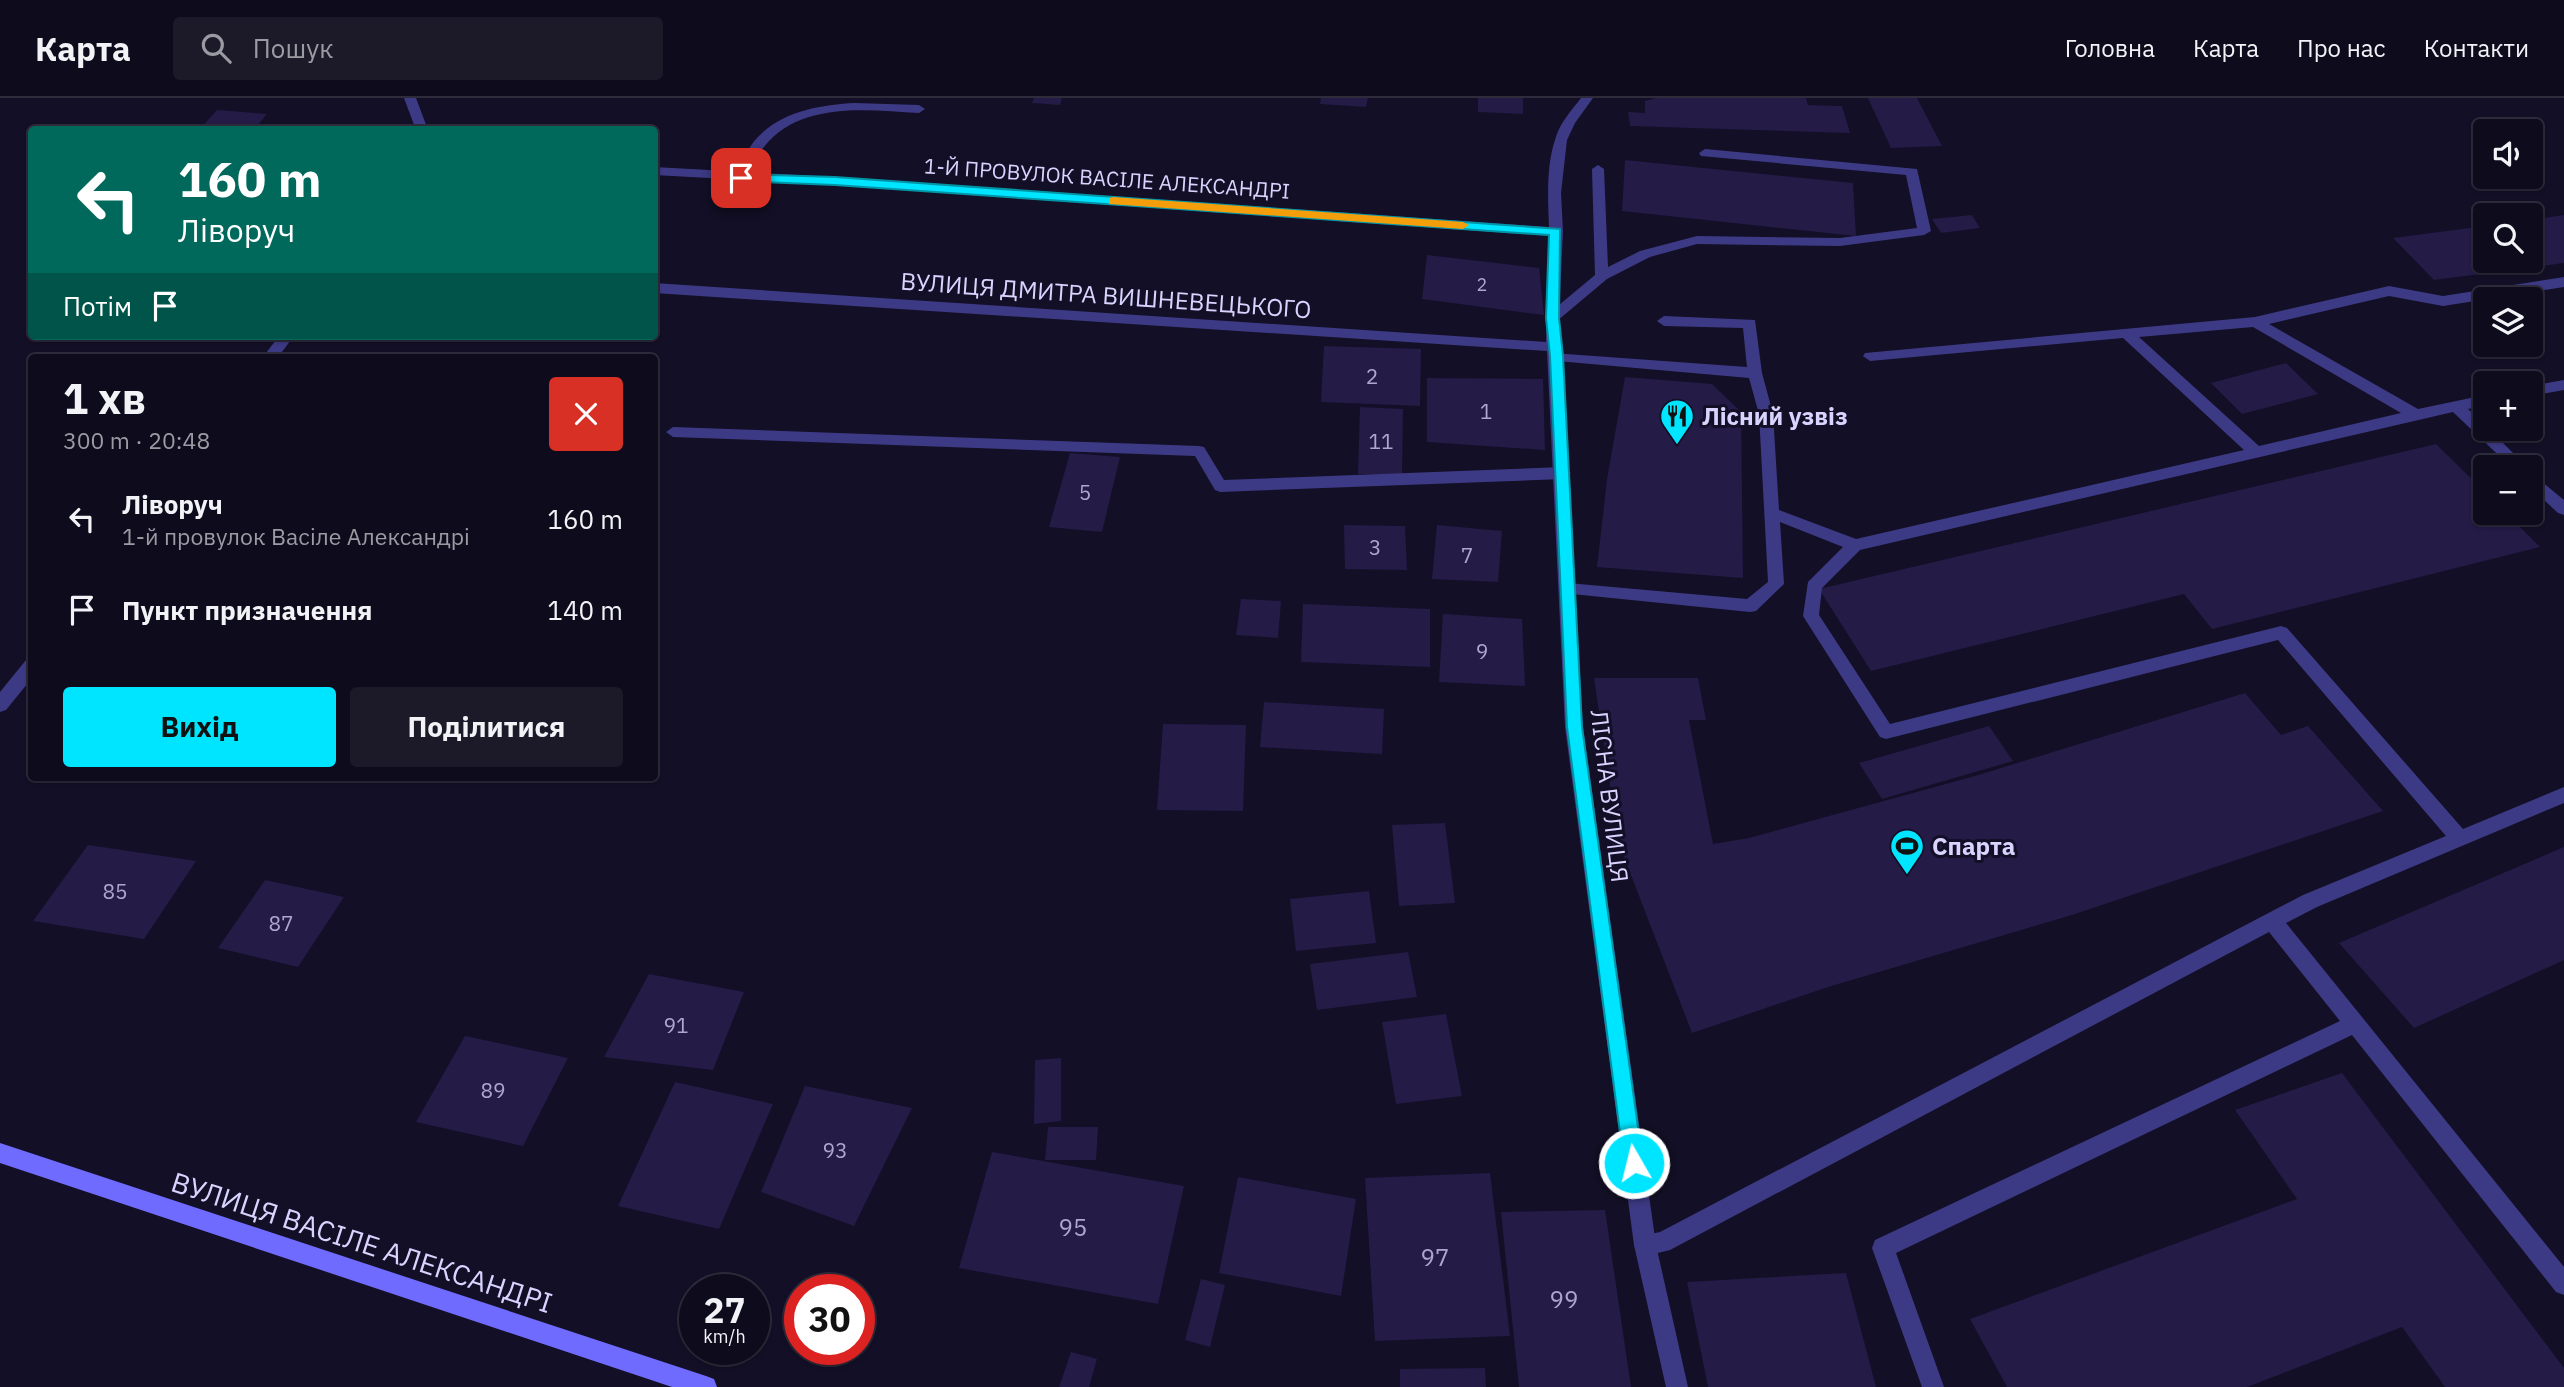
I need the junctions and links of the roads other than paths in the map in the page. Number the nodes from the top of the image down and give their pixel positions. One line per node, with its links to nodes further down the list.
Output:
1 (410, 98): 4 (street)
2 (1587, 98): 9 (street, ЛІСНА ВУЛИЦЯ)
3 (919, 109): 8 (street)
4 (420, 126)
5 (1705, 153): 10 (street)
6 (1598, 169): 10 (street)
7 (658, 171): 8 (street, 1-Й ПРОВУЛОК ВАСІЛЕ АЛЕКСАНДРІ)
8 (741, 178): 9 (street, 1-Й ПРОВУЛОК ВАСІЛЕ АЛЕКСАНДРІ)
9 (1556, 232): 13 (street, ЛІСНА ВУЛИЦЯ)
10 (1602, 276): 13 (street)
11 (2564, 282): 15 (street)
12 (658, 288): 18 (street, ВУЛИЦЯ ДМИТРА ВИШНЕВЕЦЬКОГО)
13 (1552, 318): 18 (street, ЛІСНА ВУЛИЦЯ)
14 (1664, 321): 21 (street)
15 (2255, 322): 16 (street); 26 (street)
16 (2126, 333): 20 (street); 28 (street)
17 (283, 340): 19 (street)
18 (1556, 351): 21 (street, ВУЛИЦЯ ДМИТРА ВИШНЕВЕЦЬКОГО); 30 (street, ЛІСНА ВУЛИЦЯ)
19 (272, 354)
20 (1870, 356)
21 (1755, 373): 33 (street)
22 (2564, 385): 23 (street)
23 (2543, 389)
24 (2473, 402): 25 (street)
25 (2456, 406): 26 (street); 29 (street)
26 (2416, 415): 28 (street)
27 (673, 432): 30 (street)
28 (2256, 452): 34 (street)
29 (2507, 455)
30 (1563, 473): 35 (street, ЛІСНА ВУЛИЦЯ)
31 (2543, 489): 32 (street)
32 (2564, 509)
33 (1772, 513): 34 (street); 35 (street)
34 (1855, 545): 39 (street)
35 (1568, 589): 43 (street, ЛІСНА ВУЛИЦЯ)
36 (28, 669): 37 (street)
37 (0, 705)
38 (2564, 795): 39 (street)
39 (2460, 839): 40 (street)
40 (2273, 922): 41 (street); 43 (street)
41 (2355, 1024): 44 (street); 47 (street)
42 (0, 1153): 45 (main road, ВУЛИЦЯ ВАСІЛЕ АЛЕКСАНДРІ)
43 (1645, 1245): 46 (street, ЛІСНА ВУЛИЦЯ)
44 (2564, 1284)
45 (706, 1387)
46 (1676, 1387)
47 (1933, 1387)

